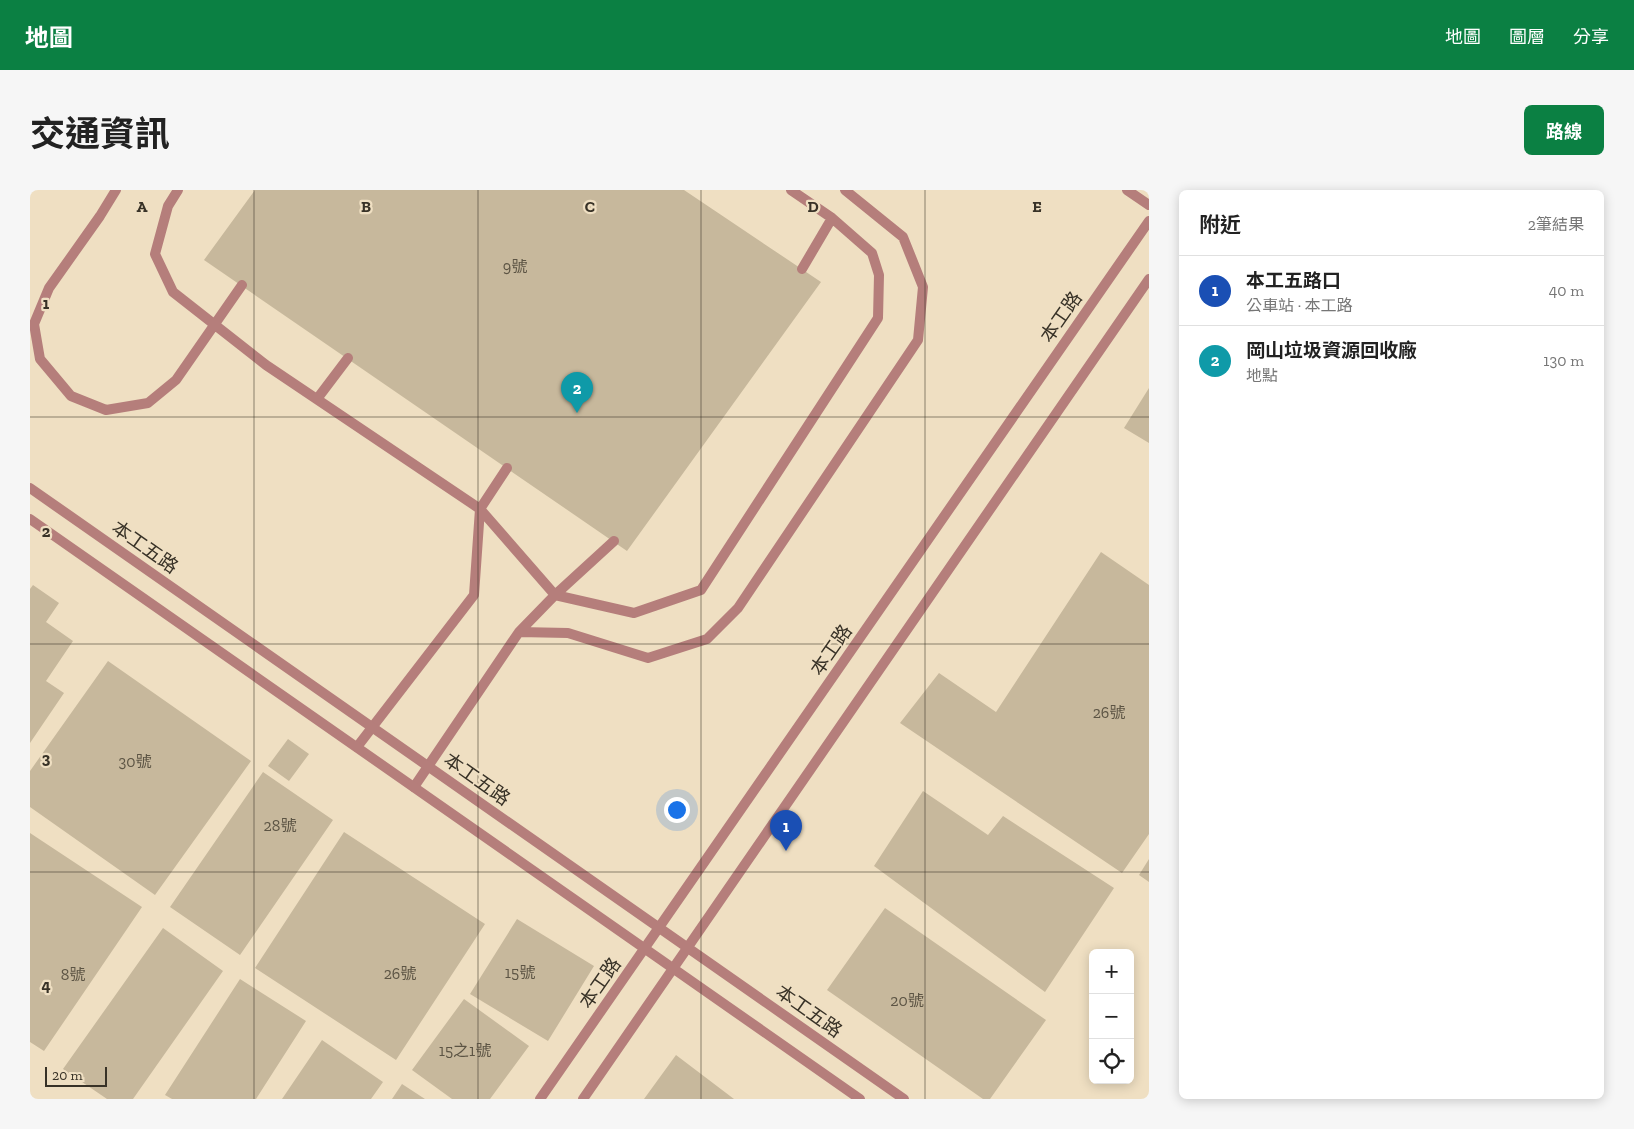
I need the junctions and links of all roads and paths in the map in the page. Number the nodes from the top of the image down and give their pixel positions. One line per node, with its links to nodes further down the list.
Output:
1 (116, 190): 11 (street)
2 (178, 190): 13 (street)
3 (791, 190): 7 (street)
4 (844, 190): 20 (street)
5 (1127, 190): 6 (street)
6 (1149, 205)
7 (832, 218): 9 (street); 19 (street)
8 (1149, 221): 25 (street, 本工路)
9 (802, 269)
10 (1149, 279): 26 (street)
11 (242, 285)
12 (348, 358): 13 (street)
13 (317, 399): 16 (street)
14 (507, 468): 16 (street)
15 (30, 488): 21 (street, 本工五路)
16 (480, 509): 19 (street); 21 (street)
17 (30, 519): 22 (street)
18 (614, 541): 19 (street)
19 (555, 595): 20 (street)
20 (519, 632): 23 (street)
21 (372, 728): 22 (street); 23 (street, 本工五路)
22 (357, 747): 24 (street)
23 (429, 767): 24 (street); 25 (street, 本工五路)
24 (414, 787): 27 (street)
25 (660, 928): 26 (street, 本工五路); 27 (street, 本工路)
26 (687, 947): 28 (street); 32 (street, 本工五路)
27 (646, 948): 28 (street); 29 (street, 本工路)
28 (673, 968): 30 (street); 31 (street)
29 (540, 1099)
30 (583, 1099)
31 (860, 1099)
32 (904, 1099)

